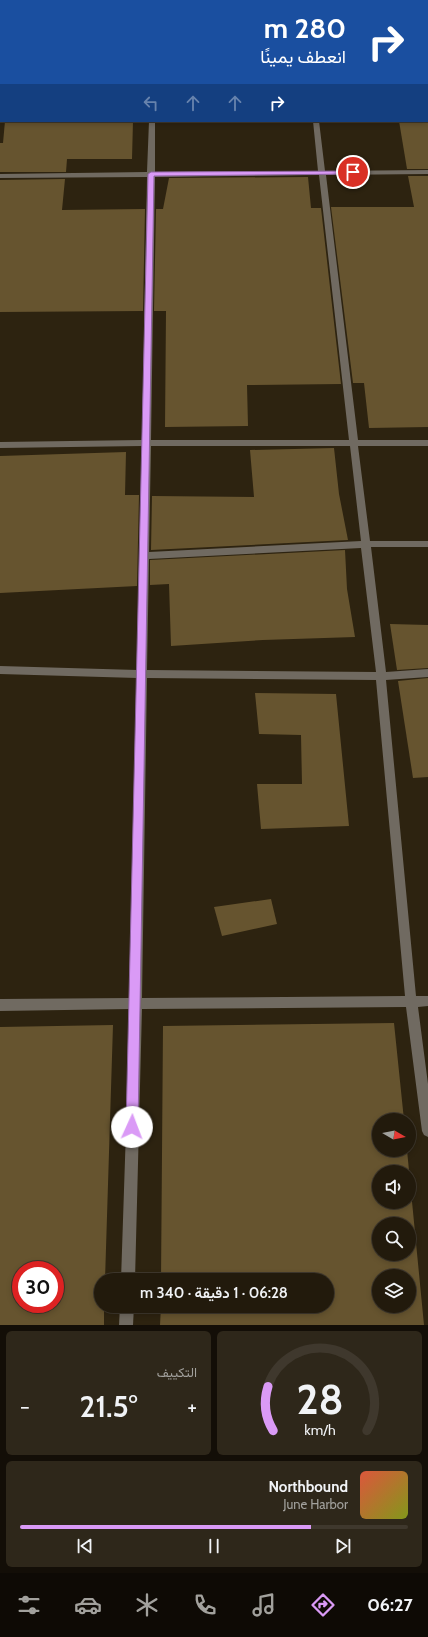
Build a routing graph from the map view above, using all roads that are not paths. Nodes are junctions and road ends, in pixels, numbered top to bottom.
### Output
1 (152, 122) edge
2 (316, 122) edge
3 (428, 172) edge
4 (322, 173) junction
5 (151, 174) junction
6 (0, 176) edge
7 (146, 443) junction
8 (354, 443) junction
9 (428, 443) edge
10 (0, 445) edge
11 (366, 544) junction
12 (428, 544) edge
13 (144, 556) junction
14 (0, 670) edge
15 (428, 673) edge
16 (141, 674) junction
17 (381, 676) junction
18 (411, 1001) junction
19 (428, 1001) edge
20 (136, 1004) junction
21 (0, 1005) edge
22 (428, 1131) edge
23 (128, 1273) edge
24 (127, 1313) edge
25 (126, 1325) edge

1 - 5 street
2 - 4 street
3 - 4 street
4 - 5 street
4 - 8 street
5 - 6 street
5 - 7 street
7 - 8 street
7 - 10 street
7 - 13 street
8 - 9 street
8 - 11 street
11 - 12 street
11 - 13 street
11 - 17 street
13 - 16 street
14 - 16 street
15 - 17 street
16 - 17 street
16 - 20 street
17 - 18 street
18 - 19 street
18 - 20 street
18 - 22 street
20 - 21 street
20 - 23 street
24 - 25 street

